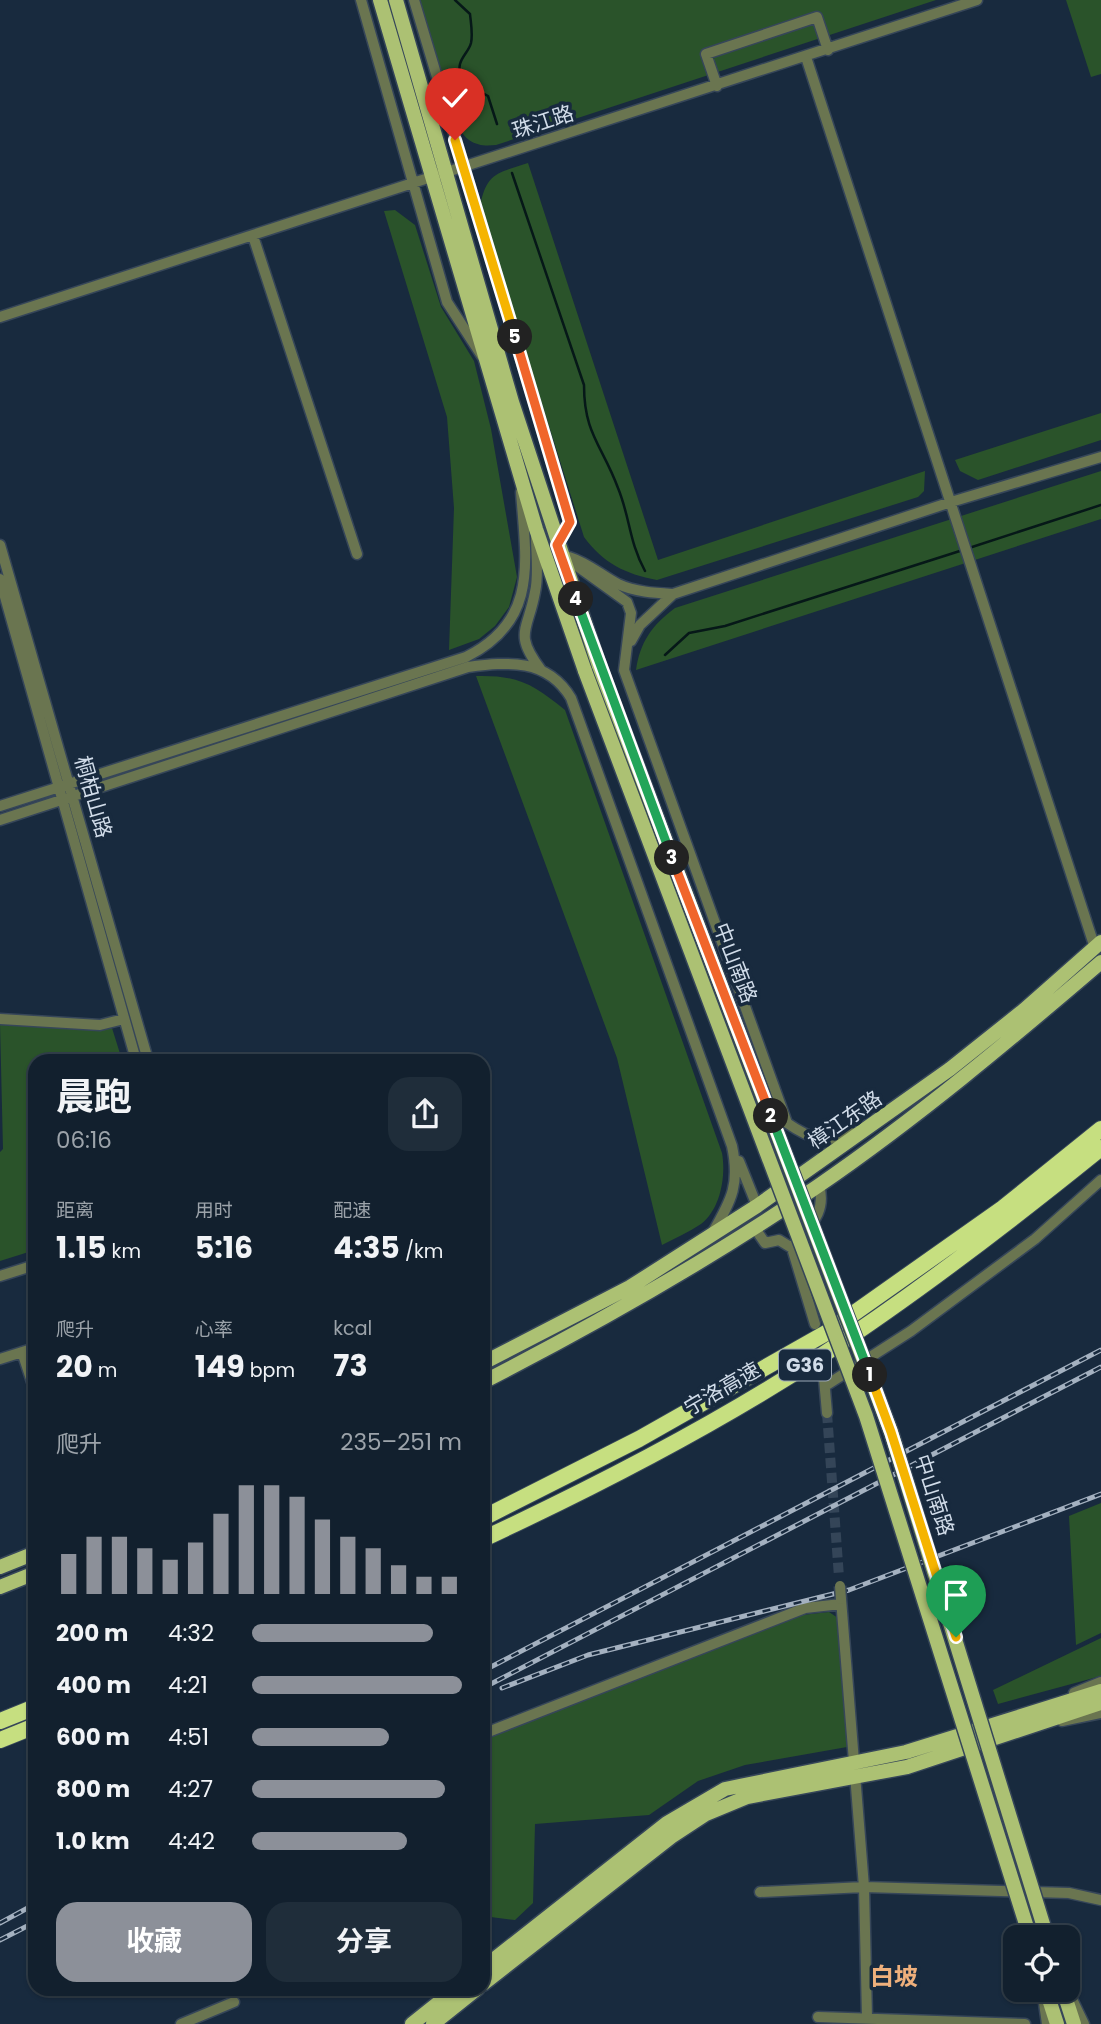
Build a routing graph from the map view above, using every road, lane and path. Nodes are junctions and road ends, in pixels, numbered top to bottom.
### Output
1 (361, 0) edge
2 (380, 0) edge
3 (396, 0) edge
4 (414, 0) edge
5 (977, 0) edge
6 (828, 50) junction
7 (806, 57) junction
8 (716, 86) junction
9 (464, 168) junction
10 (449, 173) junction
11 (432, 179) junction
12 (414, 184) junction
13 (253, 236) junction
14 (0, 317) edge
15 (486, 362) junction
16 (505, 403) junction
17 (1101, 457) edge
18 (519, 476) junction
19 (951, 502) junction
20 (536, 529) junction
21 (0, 545) edge
22 (559, 550) junction
23 (357, 554) dead end
24 (0, 579) edge
25 (673, 594) junction
26 (625, 650) junction
27 (592, 669) junction
28 (541, 670) junction
29 (64, 785) junction
30 (67, 797) junction
31 (0, 806) edge
32 (0, 820) edge
33 (1098, 945) edge
34 (1101, 962) edge
35 (0, 1019) edge
36 (124, 1019) junction
37 (134, 1054) edge
38 (146, 1054) edge
39 (878, 1123) junction
40 (1101, 1129) edge
41 (732, 1146) junction
42 (1101, 1148) edge
43 (1101, 1180) edge
44 (819, 1185) junction
45 (757, 1206) junction
46 (754, 1227) junction
47 (712, 1234) junction
48 (792, 1248) junction
49 (28, 1267) edge
50 (0, 1276) edge
51 (815, 1324) dead end
52 (28, 1350) edge
53 (22, 1352) junction
54 (0, 1359) edge
55 (490, 1359) edge
56 (823, 1367) dead end
57 (28, 1370) edge
58 (490, 1378) edge
59 (825, 1386) junction
60 (827, 1413) tunnel mouth
61 (490, 1514) edge
62 (490, 1536) edge
63 (28, 1556) edge
64 (0, 1567) edge
65 (28, 1576) edge
66 (840, 1581) tunnel mouth
67 (0, 1587) edge
68 (841, 1601) junction
69 (1101, 1682) edge
70 (1101, 1692) edge
71 (1101, 1703) edge
72 (28, 1710) edge
73 (1101, 1713) edge
74 (1024, 1720) junction
75 (0, 1721) edge
76 (28, 1729) edge
77 (490, 1731) edge
78 (0, 1740) edge
79 (852, 1770) junction
80 (864, 1887) junction
81 (760, 1892) dead end
82 (1101, 1900) edge
83 (1026, 1925) edge
84 (1043, 1925) edge
85 (490, 1962) edge
86 (490, 1979) edge
87 (447, 1996) edge
88 (468, 1996) edge
89 (234, 2002) dead end
90 (1045, 2002) edge
91 (1049, 2002) edge
92 (1068, 2002) edge
93 (1072, 2002) edge
94 (818, 2017) dead end
95 (867, 2017) junction
96 (181, 2024) edge
97 (412, 2024) edge
98 (433, 2024) edge
99 (1025, 2024) edge
100 (1047, 2024) edge
101 (1057, 2024) edge
102 (1074, 2024) edge
103 (1084, 2024) edge

1 - 12 street
2 - 11 main road, 中山南路
3 - 10 main road, 中山南路
4 - 9 street
5 - 6 street, 珠江路
6 - 7 street, 珠江路
6 - 8 street
7 - 8 street, 珠江路
7 - 19 street
8 - 9 street, 珠江路
9 - 10 street, 珠江路
9 - 22 street
10 - 11 street, 珠江路
10 - 16 main road, 中山南路
11 - 12 street, 珠江路
11 - 15 main road, 中山南路
12 - 13 street, 珠江路
12 - 15 street
13 - 14 street, 珠江路
13 - 23 street
15 - 16 main road, 中山南路
16 - 18 main road, 中山南路
16 - 22 main road, 中山南路
17 - 19 street
18 - 20 main road, 中山南路
18 - 29 street
19 - 25 street
19 - 33 street
20 - 27 main road, 中山南路
20 - 28 street
21 - 29 street, 桐柏山路
22 - 25 street
22 - 26 street
22 - 27 main road, 中山南路
24 - 29 street, 桐柏山路
25 - 26 street
26 - 39 street
27 - 83 main road, 中山南路, bridge
27 - 84 main road, 中山南路, bridge
28 - 30 street
28 - 41 street
29 - 30 street, 桐柏山路
29 - 31 street
30 - 32 street
30 - 36 street, 桐柏山路
30 - 38 street, 桐柏山路
33 - 39 main road, 樟江东路
34 - 44 main road, 樟江东路
35 - 36 street
36 - 37 street, 桐柏山路
39 - 45 main road, 樟江东路
40 - 61 highway, 宁洛高速 / G36
41 - 45 street
41 - 47 street
42 - 62 highway, 宁洛高速 / G36
43 - 59 street
44 - 46 main road, 樟江东路
44 - 48 street
45 - 47 main road, 樟江东路
46 - 48 street
46 - 58 main road, 樟江东路
47 - 55 main road, 樟江东路
48 - 51 street
49 - 50 street
52 - 53 street
53 - 54 street
53 - 57 street
56 - 59 street
59 - 60 street
63 - 64 main road
65 - 67 main road
66 - 68 street, bridge
68 - 77 street
68 - 79 street
69 - 74 street
70 - 74 main road
71 - 74 main road
72 - 75 highway
73 - 74 street
74 - 79 main road
76 - 78 highway
79 - 80 street
79 - 85 main road
79 - 86 main road
80 - 81 street
80 - 82 street
80 - 95 street
87 - 97 main road
88 - 98 main road
89 - 96 street
90 - 100 street
91 - 101 main road
92 - 102 main road
93 - 103 street
94 - 95 street
95 - 99 street

